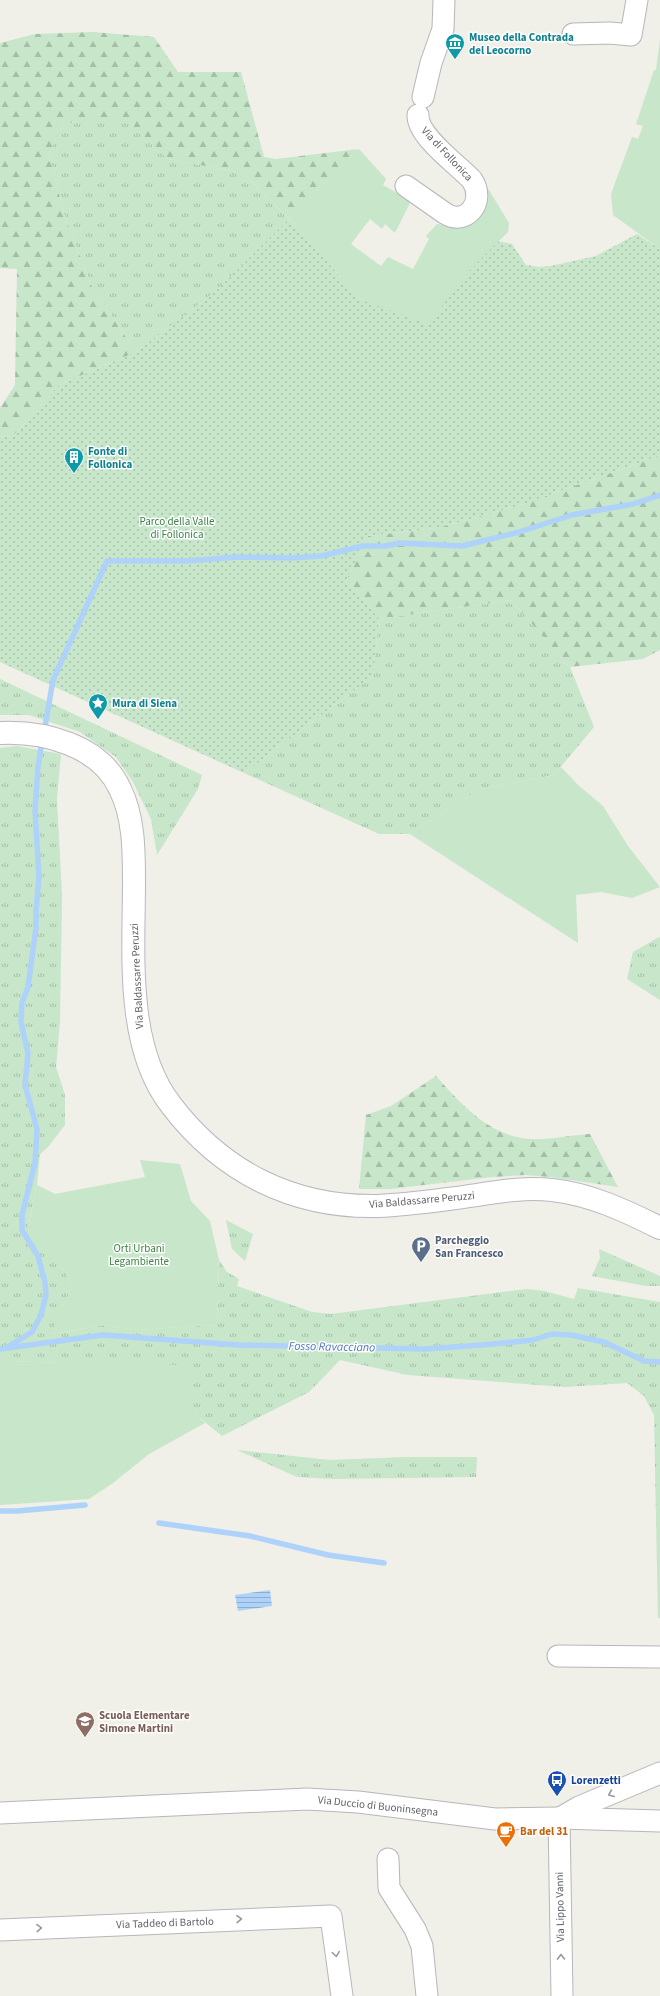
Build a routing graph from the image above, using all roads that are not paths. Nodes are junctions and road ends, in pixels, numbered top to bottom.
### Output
1 (444, 0) edge
2 (637, 0) edge
3 (573, 34) dead end
4 (406, 186) dead end
5 (0, 733) edge
6 (660, 1228) edge
7 (558, 1656) dead end
8 (660, 1657) edge
9 (660, 1773) edge
10 (0, 1812) edge
11 (560, 1818) junction
12 (660, 1821) edge
13 (388, 1859) dead end
14 (0, 1930) edge
15 (342, 1996) edge
16 (427, 1996) edge
17 (562, 1996) edge

1 - 4 street, Via di Follonica
2 - 3 street
5 - 6 street, Via Baldassarre Peruzzi
7 - 8 street
9 -> 11 street
10 - 11 street, Via Duccio di Buoninsegna
11 - 12 street, Via Duccio di Buoninsegna
17 -> 11 street, Via Lippo Vanni
13 - 16 street
14 -> 15 street, Via Taddeo di Bartolo

